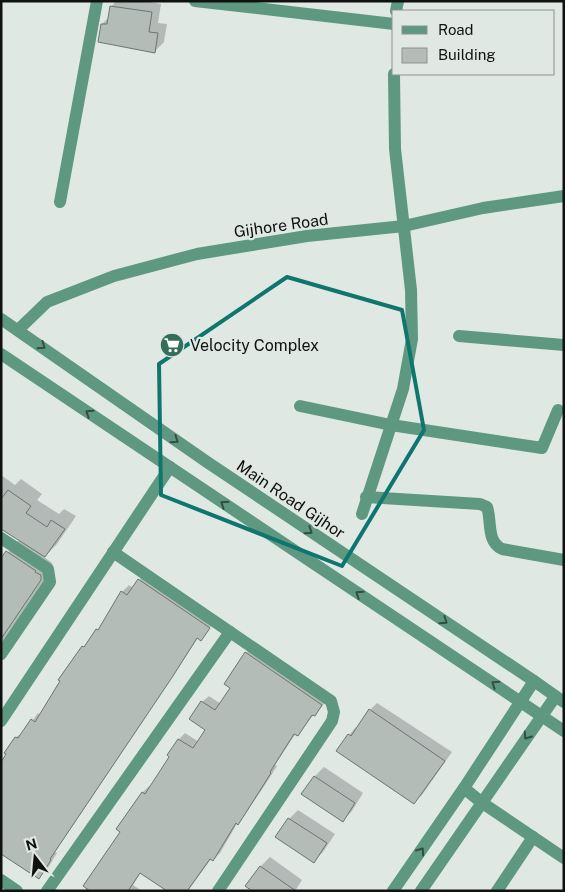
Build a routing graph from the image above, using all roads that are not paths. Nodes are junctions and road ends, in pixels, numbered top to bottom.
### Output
1 (97, 1) edge
2 (194, 1) edge
3 (392, 24) edge
4 (394, 75) edge
5 (564, 196) edge
6 (60, 202) dead end
7 (404, 226) junction
8 (1, 319) edge
9 (18, 330) junction
10 (459, 336) dead end
11 (564, 345) edge
12 (1, 354) edge
13 (300, 406) dead end
14 (558, 410) dead end
15 (391, 425) junction
16 (170, 467) junction
17 (366, 497) junction
18 (362, 514) dead end
19 (1, 538) edge
20 (114, 552) junction
21 (564, 560) edge
22 (230, 632) junction
23 (1, 654) edge
24 (534, 681) junction
25 (560, 700) edge
26 (521, 701) junction
27 (541, 716) junction
28 (1, 721) edge
29 (564, 731) edge
30 (464, 788) junction
31 (481, 802) junction
32 (533, 837) junction
33 (564, 858) edge
34 (1, 880) edge
35 (17, 891) edge
36 (47, 891) edge
37 (218, 891) edge
38 (393, 891) edge
39 (421, 891) edge
40 (496, 891) edge

1 - 6 street
2 - 3 street
4 - 7 street
5 - 7 street, Gijhore Road
7 - 9 street, Gijhore Road
7 - 15 street
8 - 9 street, Main Road Gijhor
9 -> 24 street, Main Road Gijhor
10 - 11 street
16 -> 12 street
13 - 15 street
14 - 15 street
15 - 17 street
16 - 20 street
26 -> 16 street
17 - 18 street
17 - 21 street
19 - 23 street
20 - 22 street
20 - 28 street
22 - 36 street
22 - 37 street
24 - 25 street, Main Road Gijhor
24 - 26 street
25 - 27 street
26 - 27 street
26 - 30 street
27 - 29 street
27 -> 31 street
30 - 31 street
38 -> 30 street
31 - 32 street
31 - 39 street
32 - 33 street
32 - 40 street
34 - 35 street

